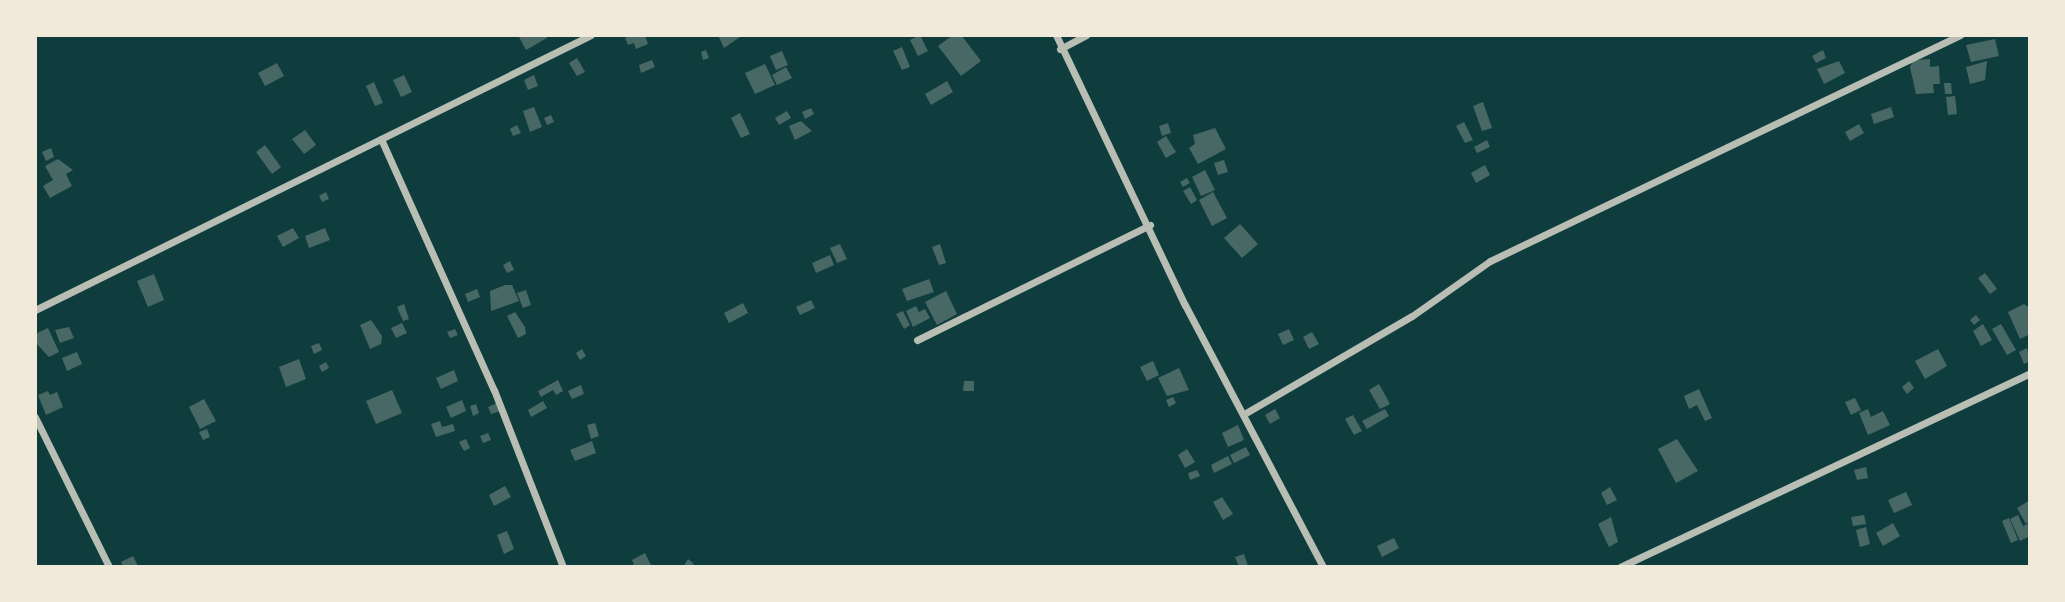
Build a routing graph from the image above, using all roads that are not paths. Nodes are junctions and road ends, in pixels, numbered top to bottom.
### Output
1 (591, 35) edge
2 (1056, 35) edge
3 (1086, 35) edge
4 (1960, 35) edge
5 (1060, 49) junction
6 (381, 139) junction
7 (1150, 225) junction
8 (35, 310) edge
9 (917, 340) dead end
10 (2030, 373) edge
11 (1244, 414) junction
12 (35, 417) edge
13 (109, 567) edge
14 (563, 567) edge
15 (1323, 567) edge
16 (1620, 567) edge

1 - 6 street
2 - 5 street
3 - 5 street
4 - 11 street
5 - 7 street
6 - 8 street
6 - 14 street
7 - 9 street
7 - 11 street
10 - 16 street
11 - 15 street
12 - 13 street

